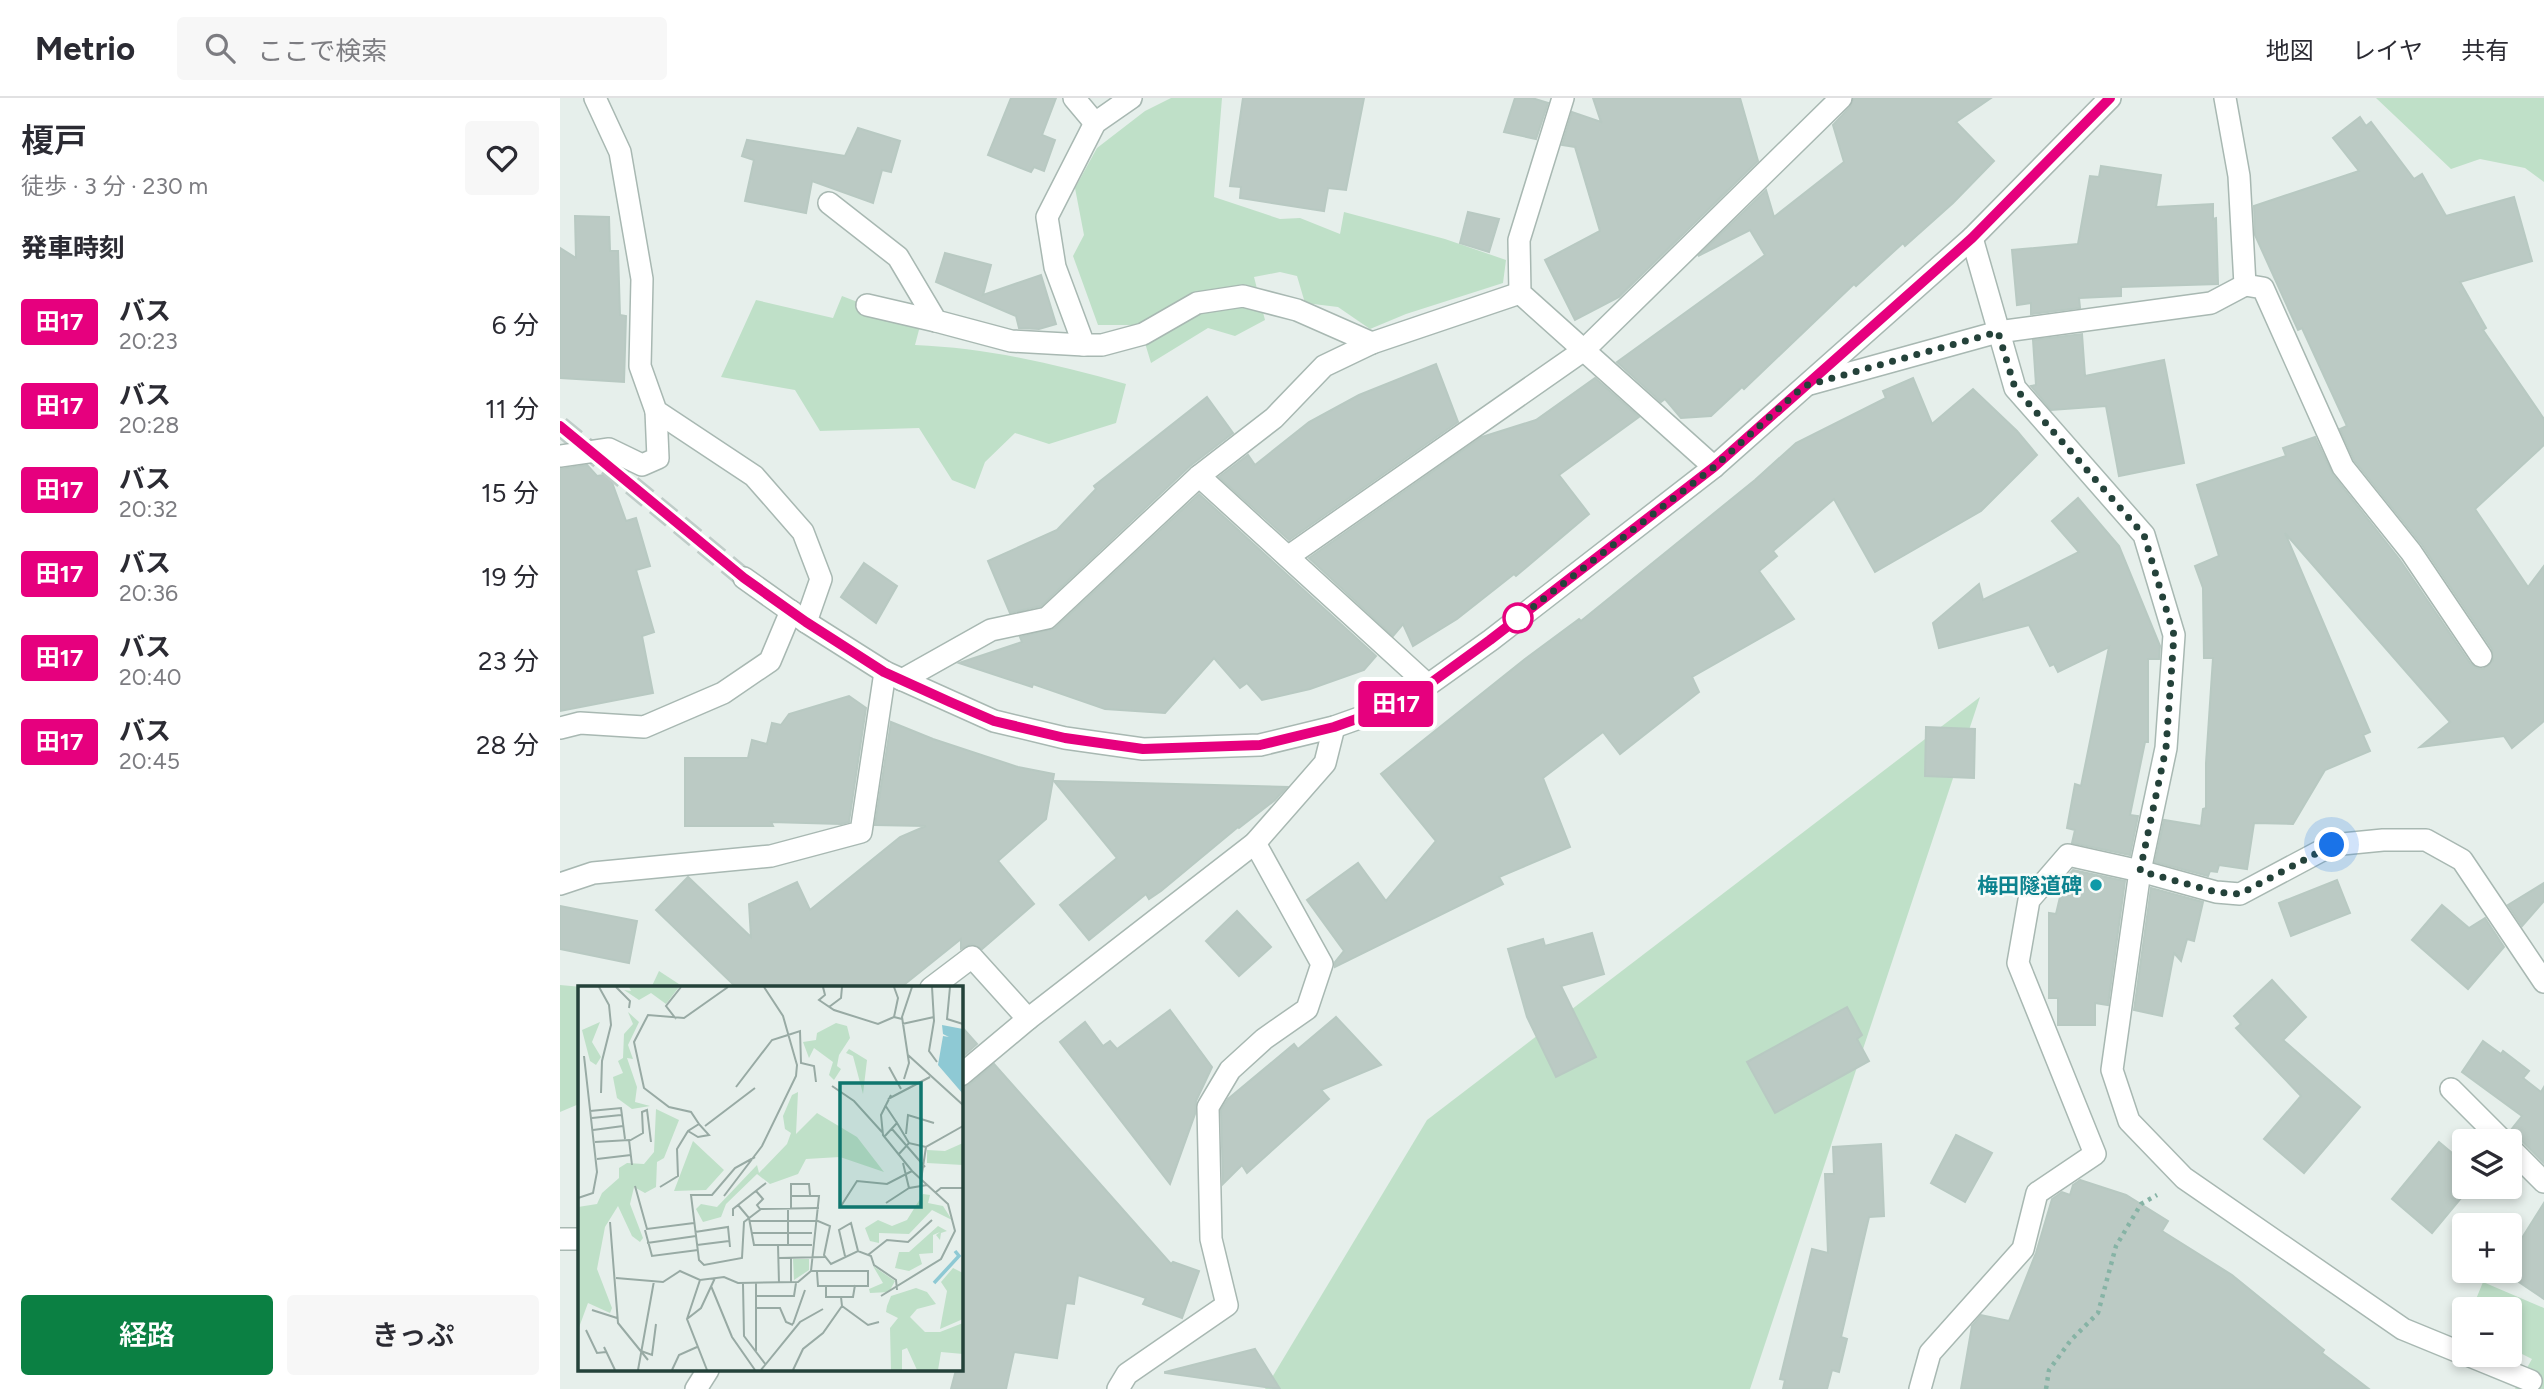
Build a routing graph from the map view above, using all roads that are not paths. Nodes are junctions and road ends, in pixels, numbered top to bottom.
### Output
1 (595, 98) edge
2 (1074, 98) edge
3 (1131, 98) edge
4 (1563, 98) edge
5 (1841, 98) edge
6 (2110, 98) edge
7 (2225, 98) edge
8 (1095, 123) junction
9 (829, 203) dead end
10 (1972, 238) junction
11 (2245, 285) junction
12 (1520, 293) junction
13 (867, 305) dead end
14 (936, 321) junction
15 (1998, 332) junction
16 (1373, 343) junction
17 (1084, 345) junction
18 (1584, 350) junction
19 (1804, 386) junction
20 (656, 411) junction
21 (560, 456) edge
22 (1714, 467) junction
23 (1199, 476) junction
24 (1289, 556) junction
25 (744, 578) tunnel mouth
26 (799, 617) junction
27 (2482, 656) dead end
28 (893, 676) junction
29 (1428, 685) junction
30 (1334, 727) junction
31 (560, 728) edge
32 (1255, 843) junction
33 (2140, 871) junction
34 (560, 884) edge
35 (2544, 982) edge
36 (934, 986) edge
37 (1028, 1019) junction
38 (962, 1074) edge
39 (2451, 1089) dead end
40 (2491, 1129) edge
41 (2522, 1160) edge
42 (2544, 1182) edge
43 (560, 1239) edge
44 (578, 1239) edge
45 (2452, 1349) edge
46 (2497, 1367) edge
47 (707, 1372) edge
48 (2531, 1381) dead end
49 (696, 1389) edge
50 (1118, 1389) edge
51 (1920, 1389) edge

1 - 20 street
2 - 8 street
3 - 8 street
4 - 12 street
5 - 18 street
6 - 10 street
7 - 11 street
8 - 17 street
9 - 14 street
10 - 15 street
10 - 19 street
11 - 15 street
11 - 27 street
12 - 16 street
12 - 18 street
13 - 14 street
14 - 17 street
15 - 19 street
15 - 33 street
16 - 17 street
16 - 23 street
18 - 22 street
18 - 24 street
19 - 22 street
20 - 21 street
20 - 26 street
22 - 29 street
23 - 24 street
23 - 28 street
24 - 29 street
25 - 26 street
26 - 28 street
26 - 31 street
28 - 30 street
28 - 34 street
29 - 30 street
30 - 32 street
32 - 37 street
32 - 50 street
33 - 35 street
33 - 45 street
33 - 51 street
36 - 37 street
37 - 38 street
39 - 40 street
41 - 42 street
43 - 44 street
46 - 48 street
47 - 49 street

